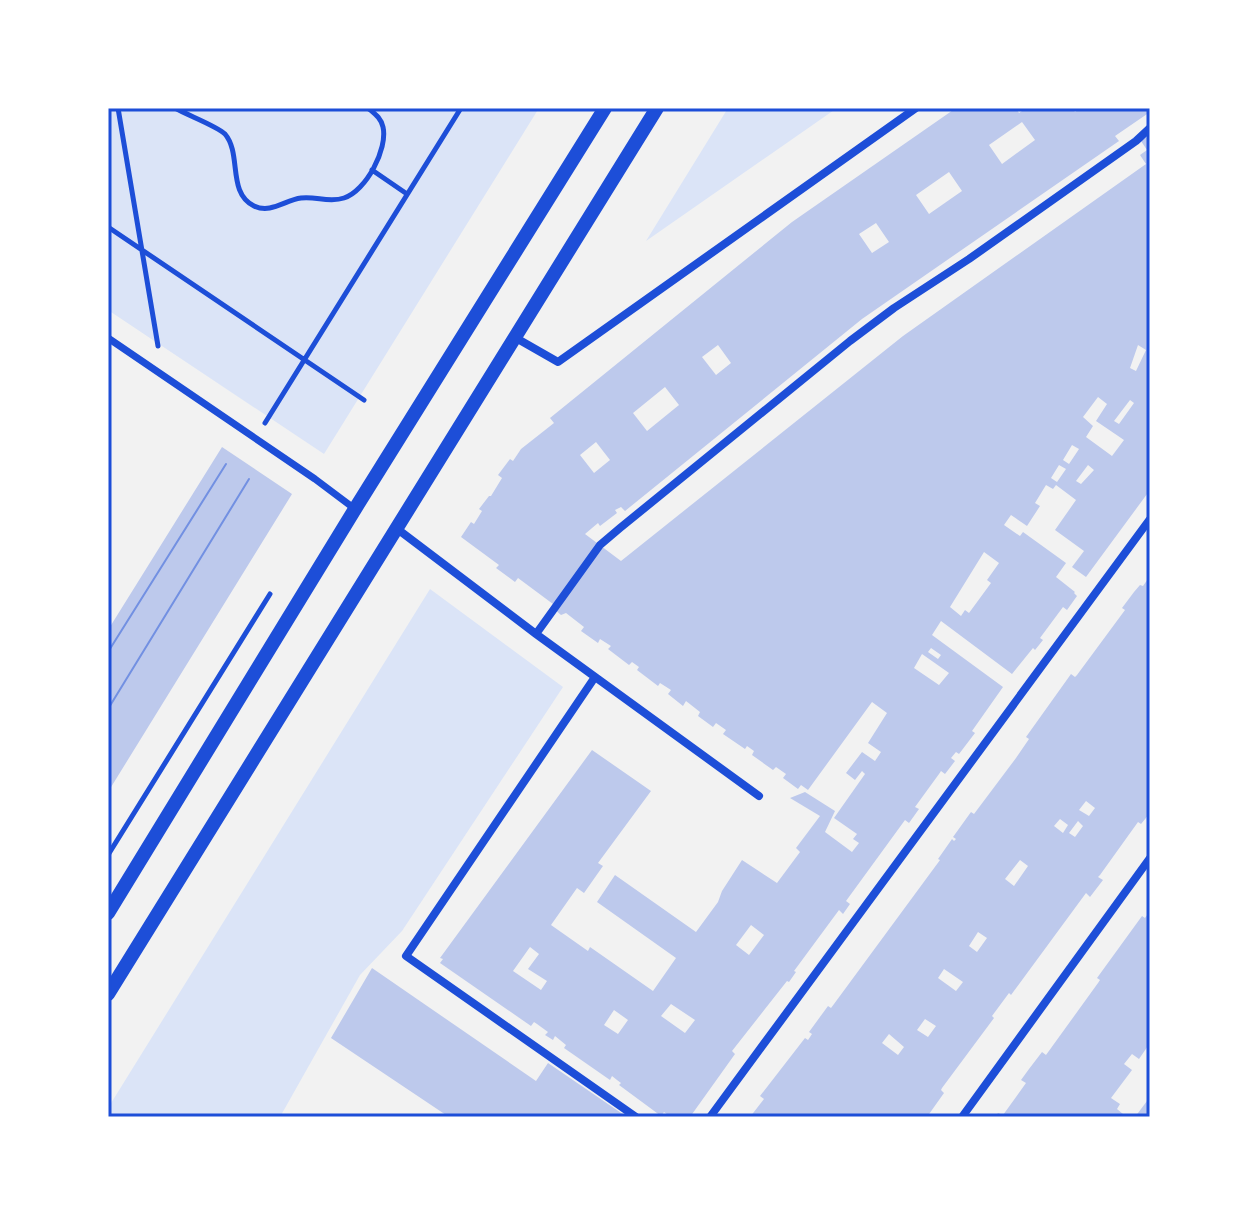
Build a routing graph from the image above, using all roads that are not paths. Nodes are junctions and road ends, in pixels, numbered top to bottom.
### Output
1 (605, 108) edge
2 (657, 108) edge
3 (916, 108) edge
4 (1150, 128) edge
5 (108, 338) edge
6 (516, 338) junction
7 (355, 509) junction
8 (1150, 519) edge
9 (396, 528) junction
10 (536, 634) junction
11 (595, 677) junction
12 (759, 796) dead end
13 (1150, 858) edge
14 (108, 913) edge
15 (108, 994) edge
16 (636, 1117) edge
17 (710, 1117) edge
18 (962, 1117) edge

1 - 7 street
2 - 6 street
3 - 6 street
4 - 10 street
5 - 7 street
6 - 9 street
7 - 14 street
8 - 17 street
9 - 10 street
9 - 15 street
10 - 11 street
11 - 12 street
11 - 16 street
13 - 18 street

